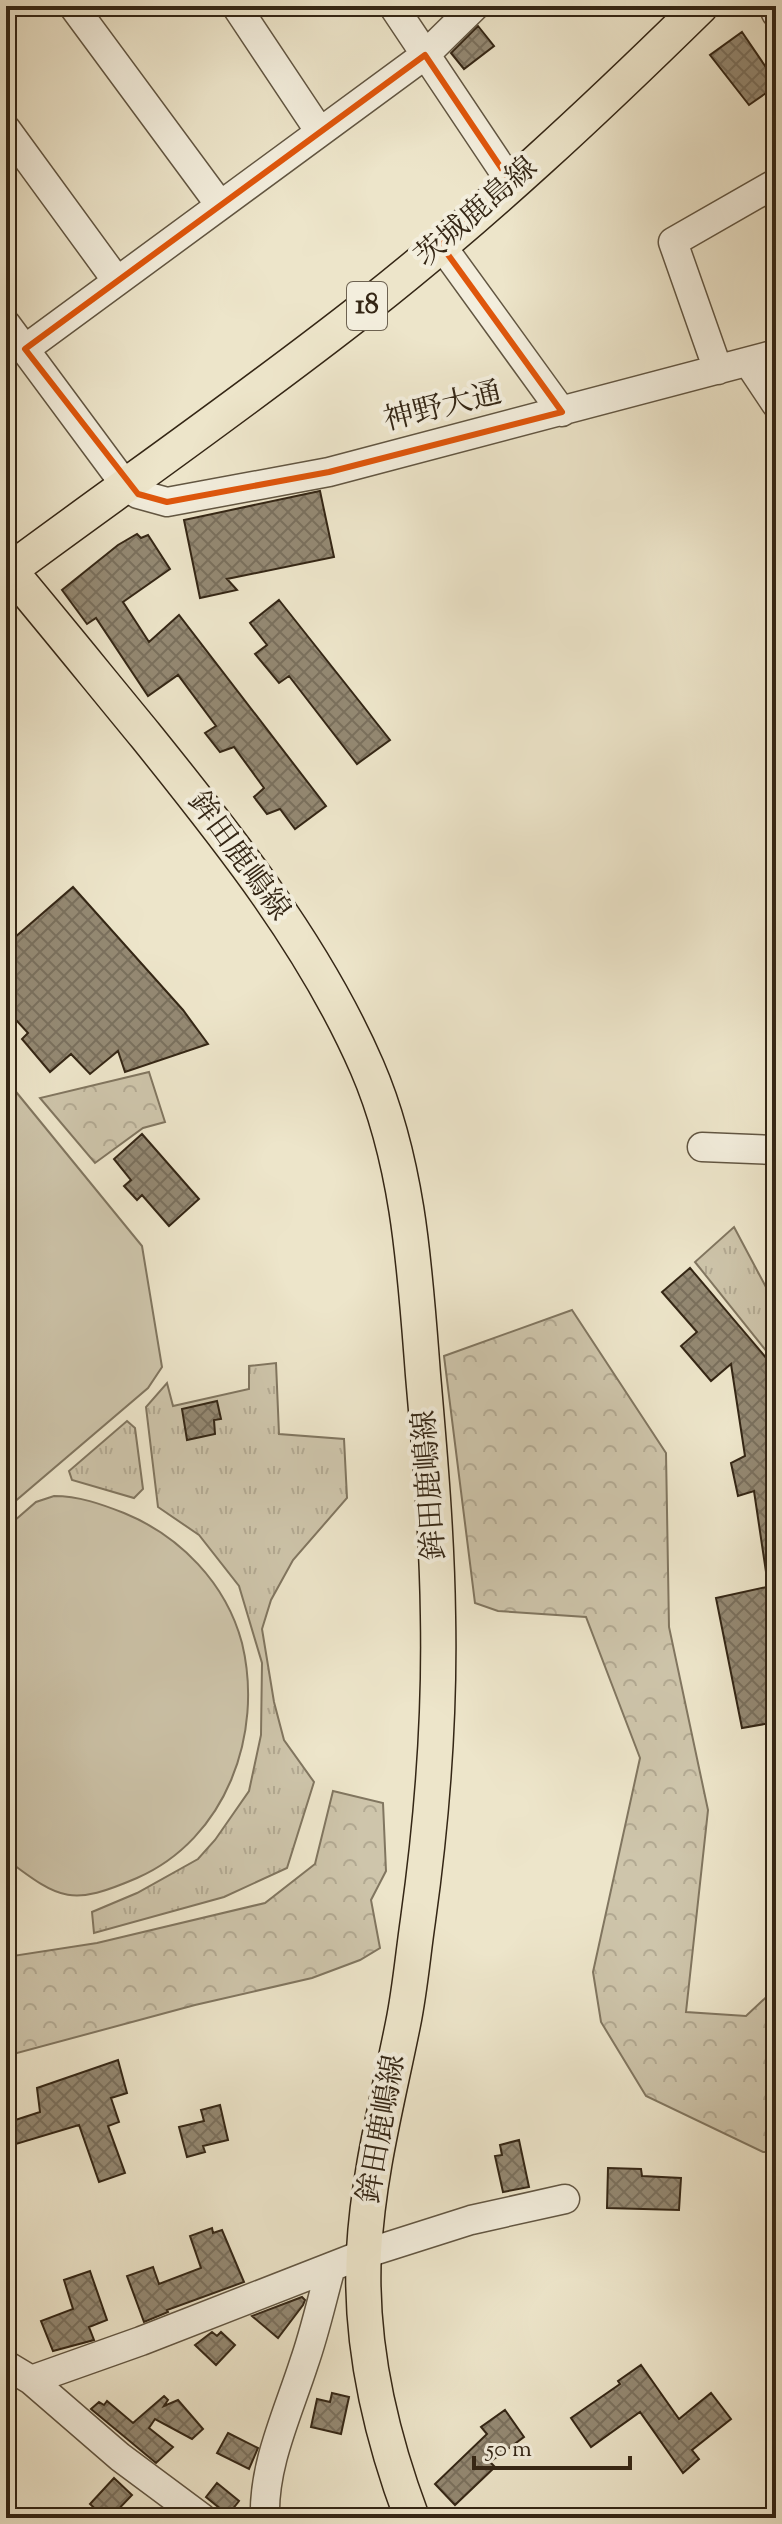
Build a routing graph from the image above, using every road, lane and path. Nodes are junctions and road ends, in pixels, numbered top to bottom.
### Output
1 (73, 6) edge
2 (236, 6) edge
3 (393, 6) edge
4 (475, 6) edge
5 (701, 6) edge
6 (425, 55) junction
7 (6, 129) edge
8 (320, 132) junction
9 (776, 183) edge
10 (512, 184) junction
11 (220, 205) junction
12 (441, 245) junction
13 (117, 281) junction
14 (6, 324) edge
15 (25, 349) junction
16 (776, 354) edge
17 (748, 362) junction
18 (718, 370) junction
19 (776, 404) edge
20 (562, 412) junction
21 (126, 486) junction
22 (7, 570) edge
23 (702, 1147) dead end
24 (776, 1150) edge
25 (565, 2199) dead end
26 (364, 2254) junction
27 (331, 2267) junction
28 (6, 2365) edge
29 (31, 2380) junction
30 (202, 2518) edge
31 (265, 2518) edge
32 (412, 2518) edge

1 - 11 street
2 - 8 street
3 - 6 street
4 - 6 street
5 - 10 main road, 茨城鹿島線 / 18
6 - 8 street
6 - 10 street
7 - 13 street
8 - 11 street
9 - 18 street
10 - 12 main road, 茨城鹿島線 / 18
11 - 13 street
12 - 20 street
12 - 21 main road, 茨城鹿島線 / 18
13 - 15 street
14 - 15 street
15 - 21 street
16 - 17 street, 神野大通
17 - 18 street, 神野大通
17 - 19 street
18 - 20 street, 神野大通
20 - 21 street, 神野大通
21 - 22 main road, 茨城鹿島線 / 18
22 - 26 main road, 鉾田鹿嶋線
23 - 24 street
25 - 26 street
26 - 27 street
26 - 32 main road, 鉾田鹿嶋線
27 - 29 street
27 - 31 street
28 - 29 street
29 - 30 street

